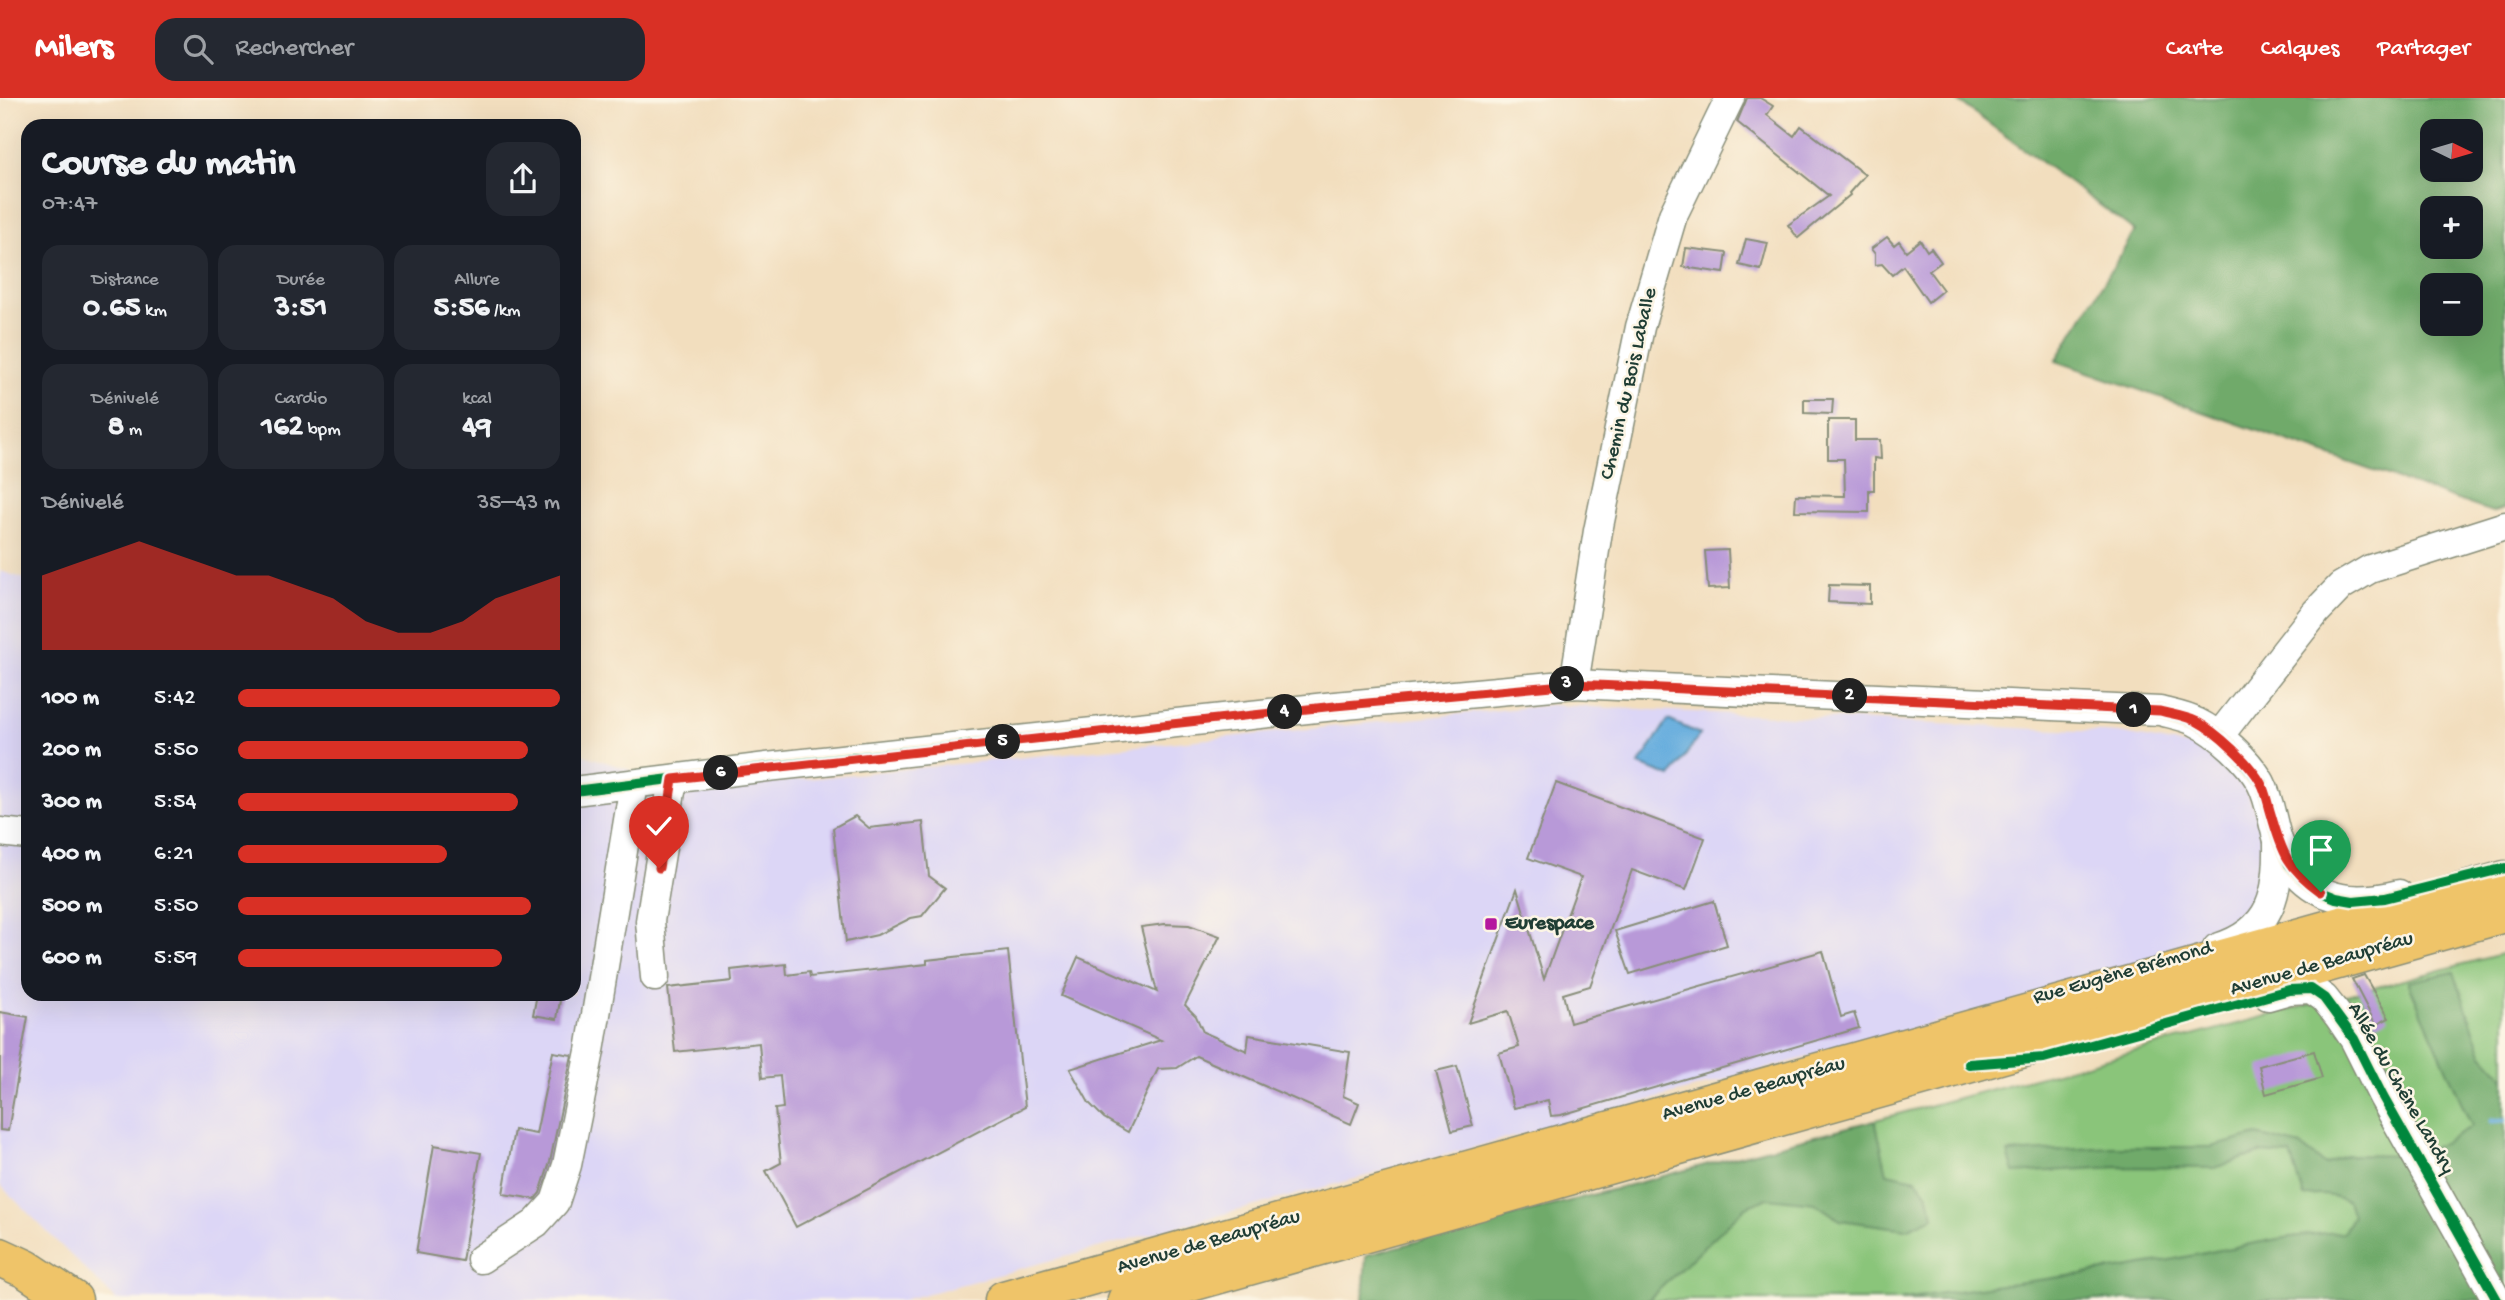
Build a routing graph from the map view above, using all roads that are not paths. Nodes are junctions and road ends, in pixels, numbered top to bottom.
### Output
1 (1730, 98) edge
2 (2505, 526) edge
3 (1574, 684) junction
4 (2219, 736) junction
5 (673, 779) junction
6 (634, 784) junction
7 (581, 790) edge
8 (0, 832) edge
9 (21, 834) edge
10 (2278, 839) junction
11 (2505, 868) edge
12 (2505, 880) edge
13 (2505, 913) edge
14 (655, 977) dead end
15 (1900, 1048) junction
16 (1969, 1063) junction
17 (0, 1257) edge
18 (481, 1259) dead end
19 (73, 1300) edge
20 (1004, 1300) edge
21 (1127, 1300) edge
22 (2497, 1300) edge

1 - 3 street, Chemin du Bois Laballe
2 - 4 street
3 - 4 street, Rue Eugène Brémond
3 - 5 street, Rue Eugène Brémond
4 - 10 street, Rue Eugène Brémond
5 - 6 street, Rue Eugène Brémond
5 - 14 street
6 - 7 street, Rue Eugène Brémond
6 - 18 street
8 - 9 street
10 - 11 street, Rue Eugène Brémond
10 - 15 street, Rue Eugène Brémond
12 - 15 highway, Avenue de Beaupréau
13 - 16 highway, Avenue de Beaupréau
15 - 20 highway, Avenue de Beaupréau
16 - 21 highway, Avenue de Beaupréau
16 - 22 street, Allée du Chêne Landry
17 - 19 highway

